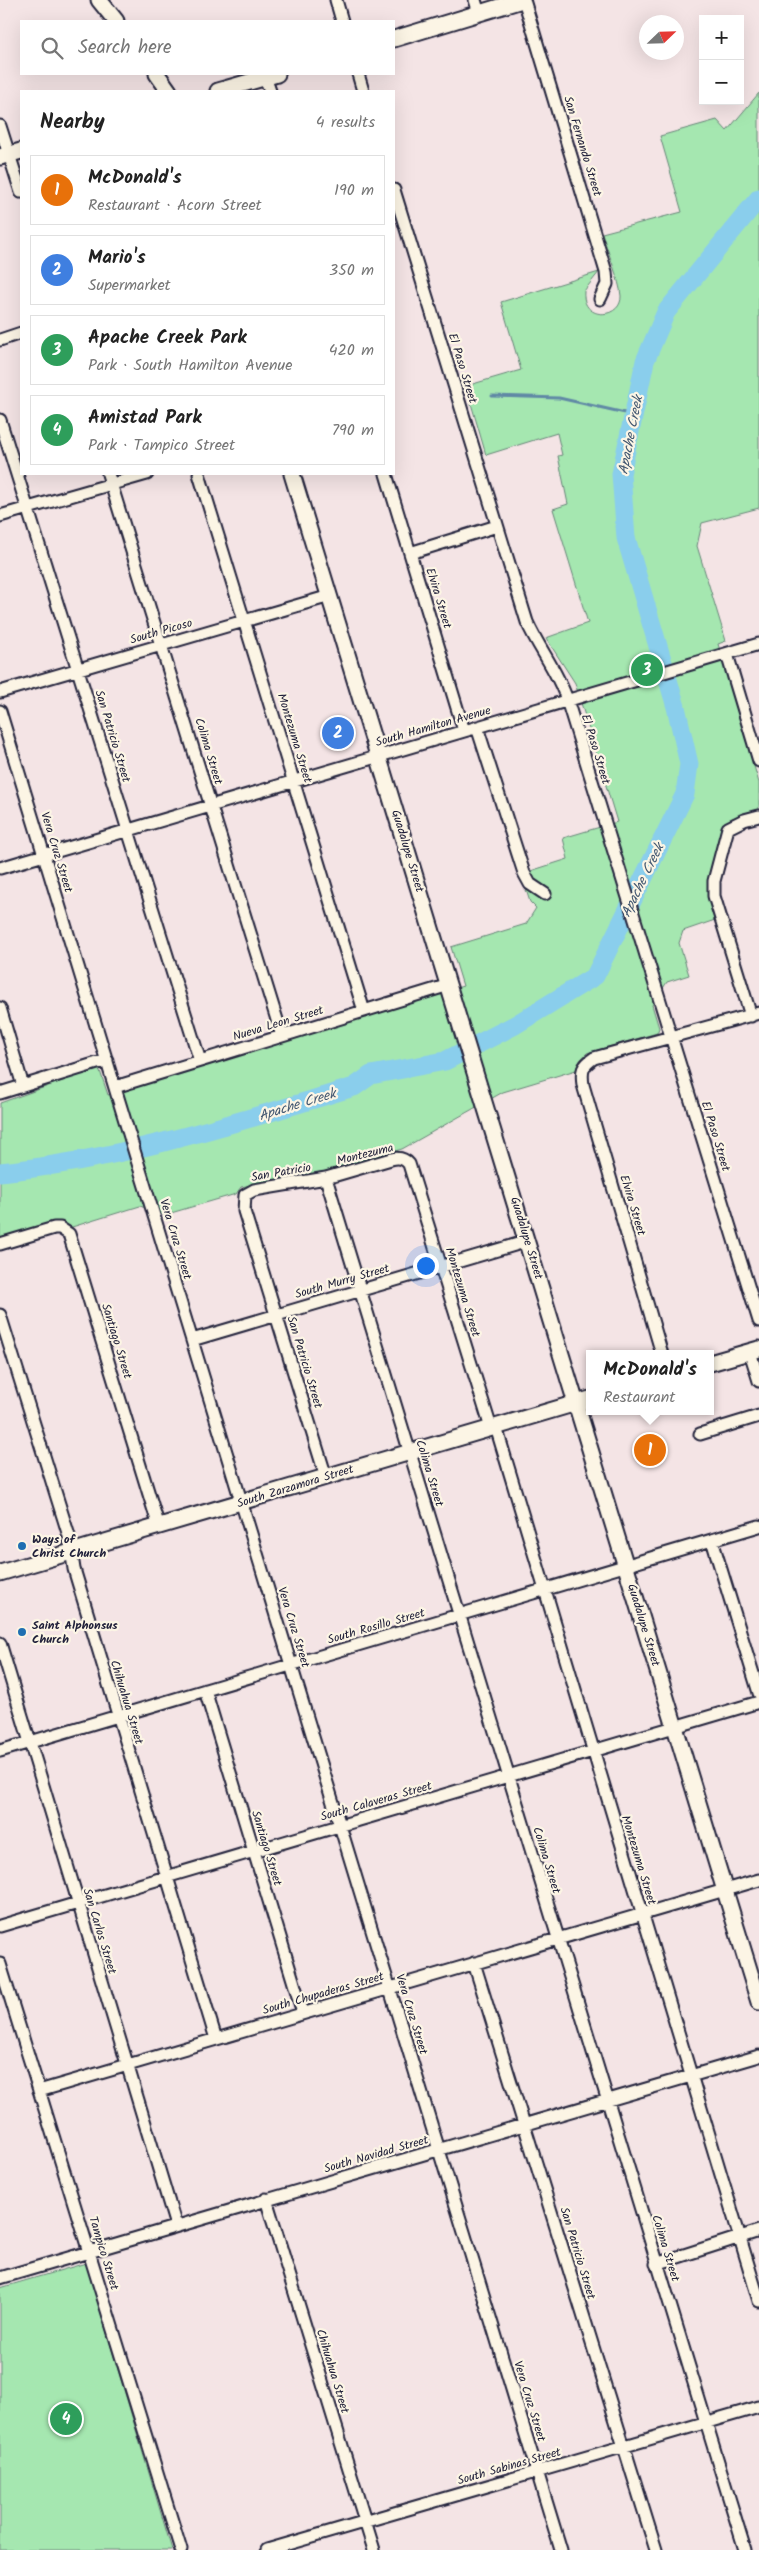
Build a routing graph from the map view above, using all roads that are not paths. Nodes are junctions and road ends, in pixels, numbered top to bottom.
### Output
1 (99, 0) edge
2 (336, 0) edge
3 (523, 0) edge
4 (477, 6) edge
5 (115, 20) edge
6 (342, 20) edge
7 (395, 38) edge
8 (158, 75) edge
9 (358, 75) edge
10 (271, 81) edge
11 (168, 90) edge
12 (223, 90) edge
13 (363, 90) edge
14 (0, 126) edge
15 (10, 154) edge
16 (20, 189) edge
17 (395, 198) edge
18 (397, 213) edge
19 (600, 299) dead end
20 (20, 333) edge
21 (0, 340) edge
22 (0, 420) edge
23 (140, 475) edge
24 (200, 475) edge
25 (292, 475) edge
26 (386, 475) edge
27 (110, 479) edge
28 (27, 508) junction
29 (0, 516) edge
30 (497, 526) junction
31 (410, 553) junction
32 (330, 596) junction
33 (245, 620) junction
34 (759, 644) edge
35 (162, 645) junction
36 (727, 654) junction
37 (78, 670) junction
38 (0, 692) edge
39 (567, 700) junction
40 (0, 711) edge
41 (477, 727) junction
42 (464, 731) junction
43 (758, 755) edge
44 (379, 756) junction
45 (294, 781) junction
46 (211, 804) junction
47 (759, 816) edge
48 (129, 830) junction
49 (44, 855) junction
50 (0, 868) edge
51 (545, 894) dead end
52 (448, 985) junction
53 (0, 1008) edge
54 (364, 1011) junction
55 (755, 1014) edge
56 (282, 1036) junction
57 (670, 1037) junction
58 (107, 1060) junction
59 (200, 1061) junction
60 (23, 1086) junction
61 (115, 1087) junction
62 (0, 1093) edge
63 (409, 1164) joint
64 (326, 1178) junction
65 (244, 1197) joint
66 (528, 1241) junction
67 (0, 1244) edge
68 (441, 1266) junction
69 (360, 1290) junction
70 (0, 1315) edge
71 (276, 1315) junction
72 (759, 1321) edge
73 (192, 1340) junction
74 (661, 1350) edge
75 (755, 1350) edge
76 (714, 1362) edge
77 (759, 1381) edge
78 (584, 1400) edge
79 (588, 1415) edge
80 (759, 1416) edge
81 (493, 1427) junction
82 (700, 1434) dead end
83 (409, 1452) junction
84 (326, 1477) junction
85 (242, 1502) junction
86 (759, 1526) edge
87 (159, 1527) junction
88 (712, 1540) junction
89 (71, 1553) junction
90 (626, 1566) junction
91 (0, 1573) edge
92 (544, 1591) junction
93 (460, 1616) junction
94 (0, 1643) edge
95 (291, 1665) junction
96 (205, 1690) junction
97 (759, 1693) edge
98 (759, 1702) edge
99 (117, 1716) junction
100 (676, 1727) junction
101 (29, 1742) junction
102 (0, 1751) edge
103 (592, 1752) junction
104 (508, 1777) junction
105 (340, 1826) junction
106 (254, 1852) junction
107 (166, 1878) junction
108 (759, 1880) edge
109 (724, 1890) junction
110 (77, 1904) junction
111 (641, 1914) junction
112 (0, 1926) edge
113 (556, 1939) junction
114 (0, 1964) edge
115 (474, 1964) junction
116 (390, 1987) junction
117 (759, 2002) edge
118 (304, 2013) junction
119 (216, 2039) junction
120 (759, 2056) edge
121 (127, 2065) junction
122 (691, 2075) junction
123 (39, 2091) junction
124 (607, 2100) junction
125 (524, 2125) junction
126 (439, 2150) junction
127 (266, 2199) junction
128 (176, 2226) junction
129 (759, 2231) edge
130 (740, 2236) junction
131 (89, 2253) junction
132 (656, 2264) junction
133 (0, 2278) edge
134 (759, 2302) edge
135 (759, 2406) edge
136 (705, 2423) junction
137 (625, 2447) junction
138 (537, 2472) junction
139 (365, 2520) junction
140 (181, 2550) edge
141 (267, 2550) edge
142 (374, 2550) edge
143 (561, 2550) edge
144 (656, 2550) edge
145 (745, 2550) edge

1 - 5 main road
2 - 6 street
3 - 4 main road
3 - 19 street, San Fernando Street
4 - 7 main road
8 - 11 main road
9 - 13 street
10 - 12 main road
14 - 15 street
15 - 16 street
17 - 18 street, El Paso Street
18 - 30 street, El Paso Street
20 - 21 street
22 - 28 street, San Patricio Street
23 - 27 street
24 - 33 street, Montezuma Street
25 - 32 main road, Guadalupe Street
26 - 31 street, Elvira Street
27 - 28 street
27 - 35 street, Colima Street
28 - 29 street
28 - 37 street, San Patricio Street
30 - 31 street
30 - 39 street, El Paso Street
31 - 42 street, Elvira Street
32 - 33 street, South Picoso
32 - 44 main road, Guadalupe Street
33 - 35 street, South Picoso
33 - 45 street, Montezuma Street
34 - 36 street, South Hamilton Avenue
35 - 37 street, South Picoso
35 - 46 street, Colima Street
36 - 39 street, South Hamilton Avenue
36 - 43 street
37 - 38 street, South Picoso
37 - 48 street, San Patricio Street
39 - 41 street, South Hamilton Avenue
39 - 57 street, El Paso Street
40 - 49 street, Vera Cruz Street
41 - 42 street, South Hamilton Avenue
41 - 51 street
42 - 44 street, South Hamilton Avenue
44 - 45 street, South Hamilton Avenue
44 - 52 main road, Guadalupe Street
45 - 46 street, South Hamilton Avenue
45 - 54 street, Montezuma Street
46 - 48 street, South Hamilton Avenue
46 - 56 street, Colima Street
47 - 55 street
48 - 49 street, South Hamilton Avenue
48 - 59 street, San Patricio Street
49 - 50 street, South Hamilton Avenue
49 - 58 street, Vera Cruz Street
52 - 54 street, Nueva Leon Street
52 - 66 main road, Guadalupe Street
53 - 60 street
54 - 56 street, Nueva Leon Street
55 - 57 street
56 - 59 street, Nueva Leon Street
57 - 72 street, El Paso Street
57 - 74 street, Elvira Street
58 - 60 street
58 - 61 street, Vera Cruz Street
59 - 61 street, Nueva Leon Street
60 - 62 street
61 - 73 street, Vera Cruz Street
63 - 64 street, Montezuma
63 - 68 street, Montezuma Street
64 - 65 street, San Patricio
64 - 69 street, Colima Street
65 - 71 street, San Patricio Street
66 - 68 street, South Murry Street
66 - 78 main road, Guadalupe Street
67 - 87 street, Santiago Street
68 - 69 street, South Murry Street
68 - 81 street, Montezuma Street
69 - 71 street, South Murry Street
69 - 83 street, Colima Street
70 - 89 street, Chihuahua Street
71 - 73 street, South Murry Street
71 - 84 street, San Patricio Street
73 - 85 street, Vera Cruz Street
75 - 76 main road
75 - 77 street
78 - 81 main road, South Zarzamora Street
79 - 90 main road, Guadalupe Street
80 - 82 street
81 - 83 main road, South Zarzamora Street
81 - 92 street, Montezuma Street
83 - 84 main road, South Zarzamora Street
83 - 93 street, Colima Street
84 - 85 main road, South Zarzamora Street
85 - 87 main road, South Zarzamora Street
85 - 95 street, Vera Cruz Street
86 - 88 street, South Rosillo Street
87 - 89 main road, South Zarzamora Street
88 - 90 street, South Rosillo Street
88 - 97 street
89 - 91 main road, South Zarzamora Street
89 - 99 street, Chihuahua Street
90 - 92 street, South Rosillo Street
90 - 100 main road, Guadalupe Street
92 - 93 street, South Rosillo Street
92 - 103 street, Montezuma Street
93 - 95 street, South Rosillo Street
93 - 104 street, Colima Street
94 - 101 street, San Carlos Street
95 - 96 street, South Rosillo Street
95 - 105 street, Vera Cruz Street
96 - 99 street, South Rosillo Street
96 - 106 street, Santiago Street
98 - 100 street, South Calaveras Street
99 - 101 street, South Rosillo Street
99 - 107 street, Chihuahua Street
100 - 103 street, South Calaveras Street
100 - 109 main road, Guadalupe Street
101 - 102 street, South Rosillo Street
101 - 110 street, San Carlos Street
103 - 104 street, South Calaveras Street
103 - 111 street, Montezuma Street
104 - 105 street, South Calaveras Street
104 - 113 street, Colima Street
105 - 106 street, South Calaveras Street
105 - 116 street, Vera Cruz Street
106 - 107 street, South Calaveras Street
106 - 118 street, Santiago Street
107 - 110 street, South Calaveras Street
107 - 119 street, Chihuahua Street
108 - 109 street, South Chupaderas Street
109 - 111 street, South Chupaderas Street
109 - 117 main road, Guadalupe Street
110 - 112 street, South Calaveras Street
110 - 121 street, San Carlos Street
111 - 113 street, South Chupaderas Street
111 - 122 street, Montezuma Street
113 - 115 street, South Chupaderas Street
113 - 124 street, Colima Street
114 - 123 street, Tampico Street
115 - 116 street, South Chupaderas Street
115 - 125 street, San Patricio Street
116 - 118 street, South Chupaderas Street
116 - 126 street, Vera Cruz Street
118 - 119 street, South Chupaderas Street
119 - 121 street, South Chupaderas Street
120 - 122 street, South Navidad Street
121 - 123 street, South Chupaderas Street
121 - 128 street, San Carlos Street
122 - 124 street, South Navidad Street
122 - 130 street, Montezuma Street
123 - 131 street, Tampico Street
124 - 125 street, South Navidad Street
124 - 132 street, Colima Street
125 - 126 street, South Navidad Street
125 - 137 street, San Patricio Street
126 - 127 street, South Navidad Street
126 - 138 street, Vera Cruz Street
127 - 128 street, South Navidad Street
127 - 139 street, Chihuahua Street
128 - 131 street, South Navidad Street
129 - 130 street
130 - 132 street
130 - 134 street, Montezuma Street
131 - 133 street, South Navidad Street
131 - 140 street, Tampico Street
132 - 136 street, Colima Street
135 - 136 street, South Sabinas Street
136 - 137 street, South Sabinas Street
136 - 145 street, Colima Street
137 - 138 street, South Sabinas Street
137 - 144 street, San Patricio Street
138 - 139 street, South Sabinas Street
138 - 143 street, Vera Cruz Street
139 - 141 street, South Sabinas Street
139 - 142 street, Chihuahua Street

